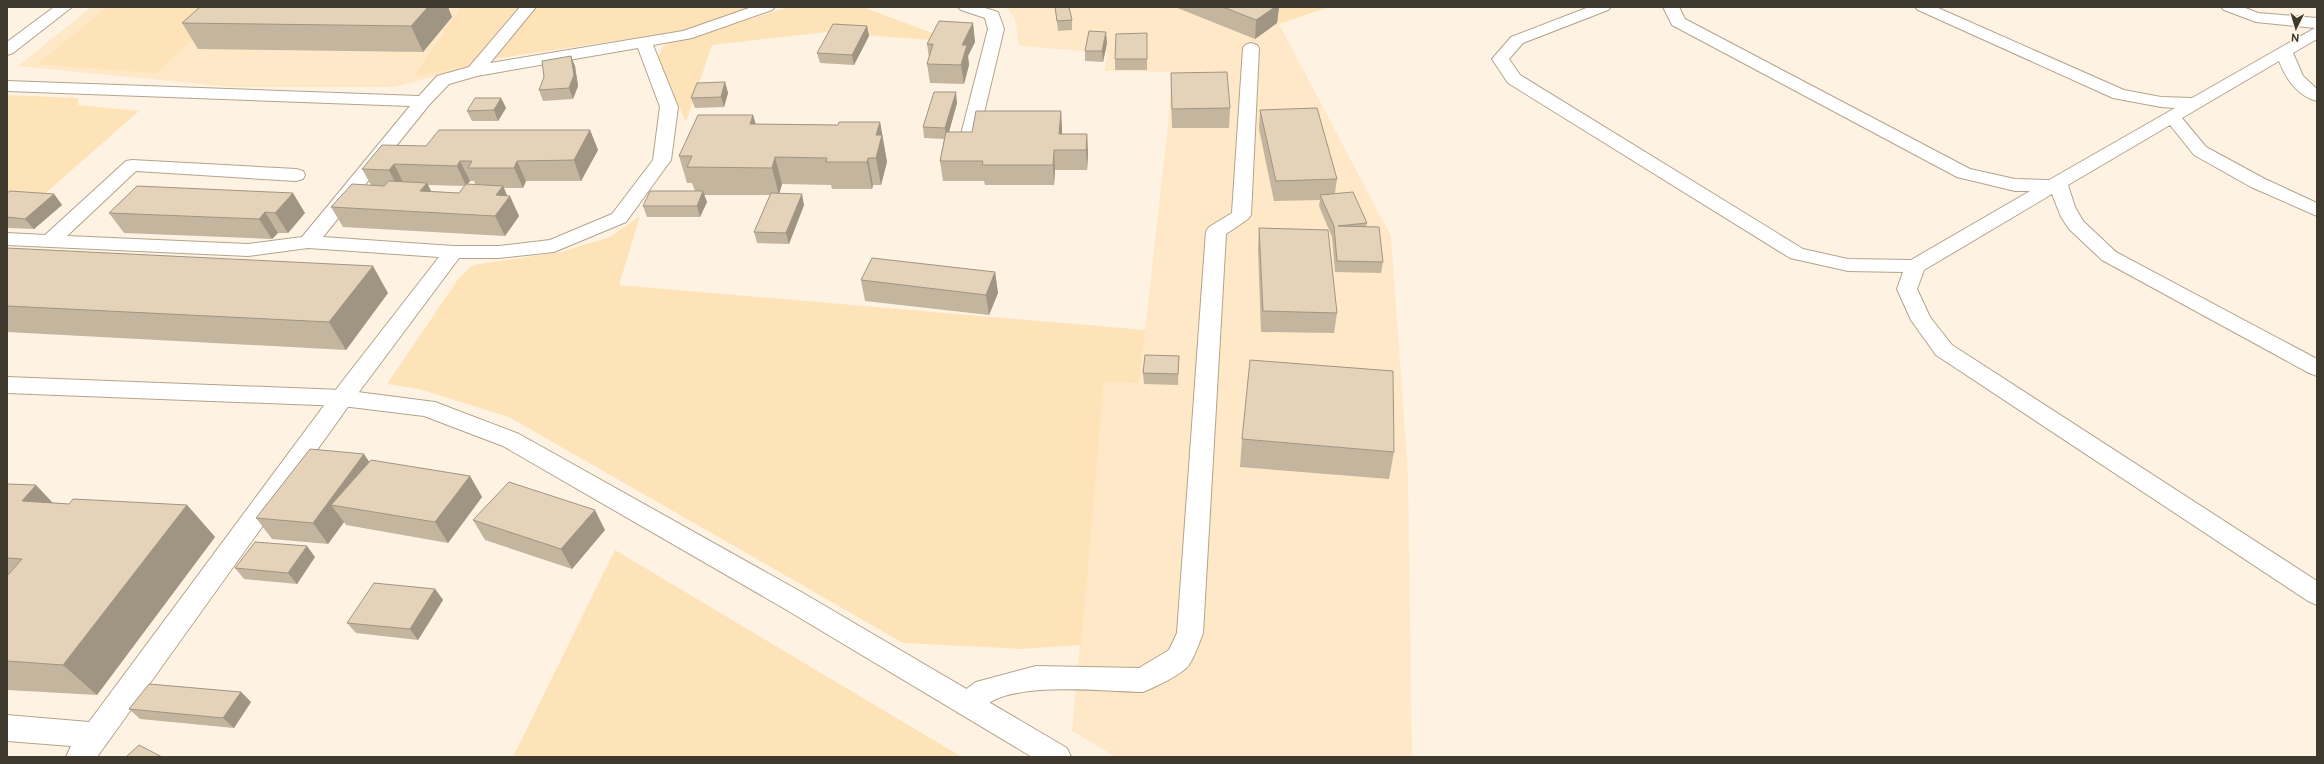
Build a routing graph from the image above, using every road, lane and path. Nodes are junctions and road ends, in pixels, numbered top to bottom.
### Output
1 (64, 7) edge
2 (528, 7) edge
3 (767, 7) edge
4 (966, 7) edge
5 (1603, 7) edge
6 (1671, 7) edge
7 (1923, 7) edge
8 (2229, 7) edge
9 (2317, 22) edge
10 (2317, 32) edge
11 (644, 43) junction
12 (1250, 48) dead end
13 (7, 50) edge
14 (2284, 52) junction
15 (475, 71) junction
16 (7, 86) edge
17 (2317, 96) edge
18 (423, 101) junction
19 (2195, 103) junction
20 (2172, 117) junction
21 (968, 142) edge
22 (296, 175) dead end
23 (2055, 184) junction
24 (2317, 210) edge
25 (7, 240) edge
26 (49, 242) junction
27 (308, 242) junction
28 (453, 252) junction
29 (1915, 266) junction
30 (2317, 368) edge
31 (7, 385) edge
32 (342, 398) junction
33 (2317, 594) edge
34 (968, 704) junction
35 (7, 728) edge
36 (88, 746) edge
37 (1057, 757) edge

1 - 13 street
2 - 15 street
3 - 11 street
4 - 21 street
5 - 29 street
6 - 23 street
7 - 19 street
8 - 9 street
10 - 14 street
11 - 15 street
11 - 28 street
12 - 34 street
14 - 17 street
14 - 19 street
15 - 18 street
16 - 18 street
18 - 27 street
19 - 20 street
20 - 23 street
20 - 24 street
22 - 26 street
23 - 29 street
23 - 30 street
25 - 26 street
26 - 27 street
27 - 28 street
28 - 32 street
29 - 33 street
31 - 32 street
32 - 34 street
32 - 36 street
34 - 37 street
35 - 36 street

